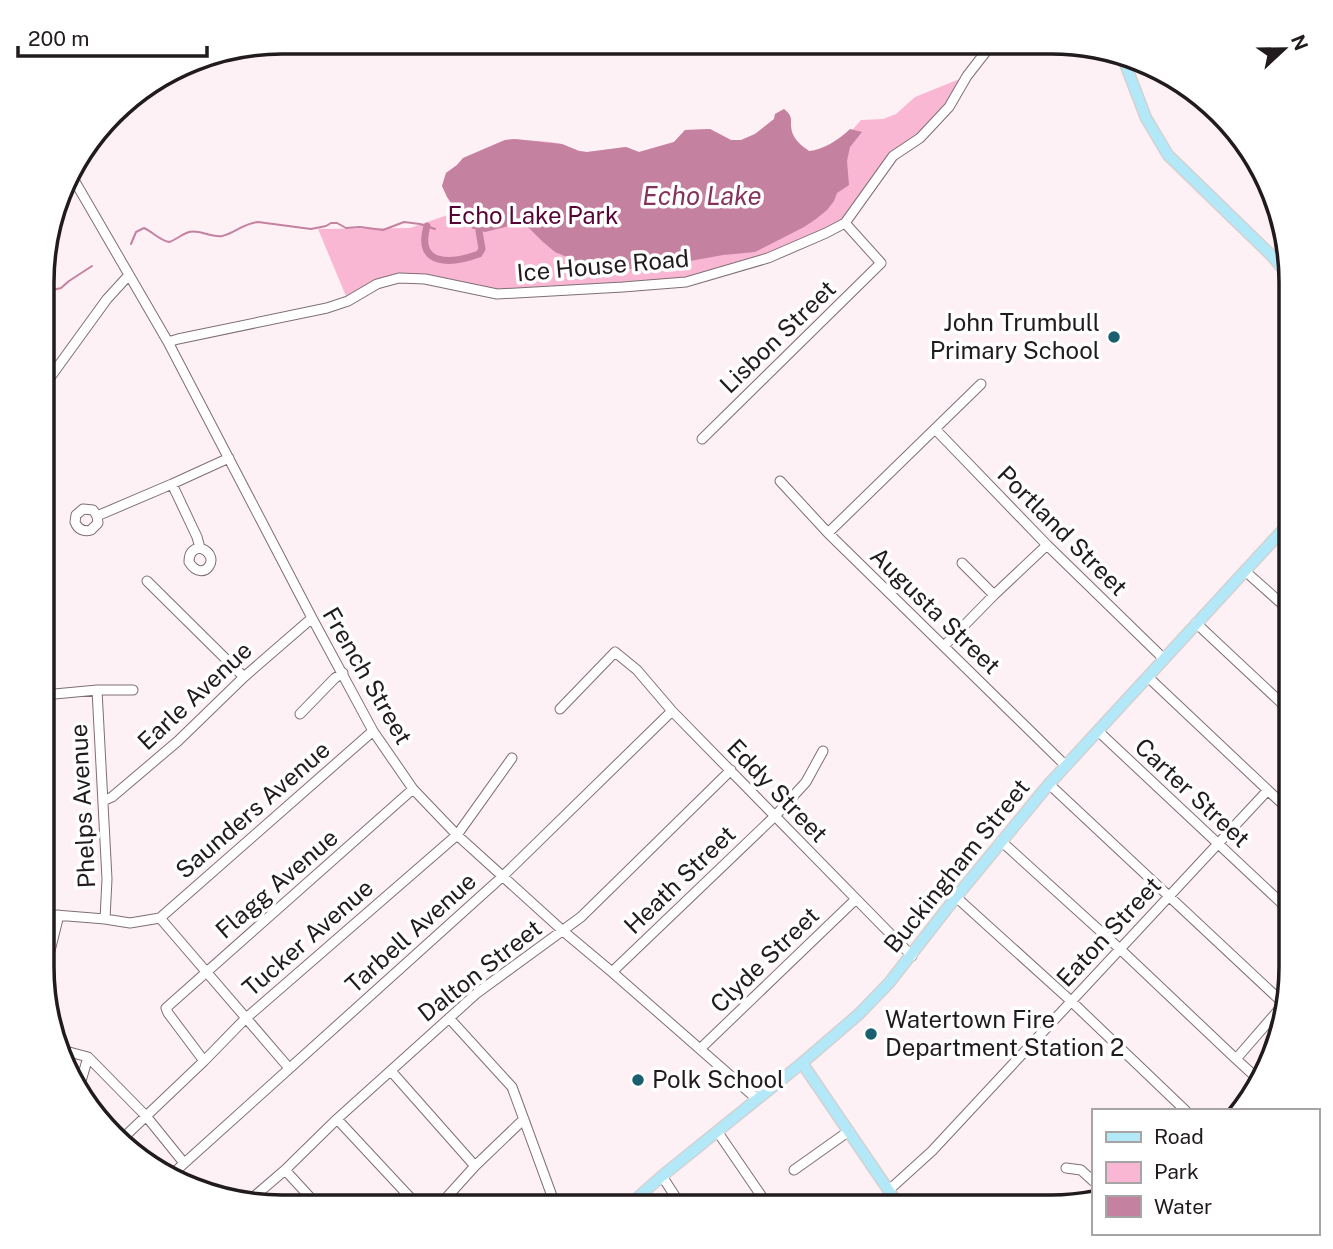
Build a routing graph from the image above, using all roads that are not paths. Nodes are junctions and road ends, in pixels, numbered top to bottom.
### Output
1 (983, 55) edge
2 (1127, 68) edge
3 (77, 185) edge
4 (845, 223) junction
5 (1277, 262) edge
6 (129, 275) junction
7 (168, 342) junction
8 (54, 372) edge
9 (981, 384) dead end
10 (934, 429) junction
11 (702, 439) dead end
12 (229, 458) junction
13 (780, 481) dead end
14 (172, 484) junction
15 (97, 516) dead end
16 (828, 533) junction
17 (1278, 534) edge
18 (1047, 545) junction
19 (200, 548) dead end
20 (962, 563) dead end
21 (1245, 570) junction
22 (147, 581) dead end
23 (994, 595) junction
24 (1278, 601) edge
25 (312, 618) junction
26 (1196, 624) junction
27 (944, 646) junction
28 (1164, 659) junction
29 (343, 673) junction
30 (244, 677) junction
31 (1148, 677) junction
32 (97, 690) junction
33 (133, 690) dead end
34 (55, 694) edge
35 (1279, 701) edge
36 (560, 709) dead end
37 (671, 711) junction
38 (300, 714) dead end
39 (373, 731) junction
40 (1098, 731) junction
41 (823, 751) dead end
42 (512, 758) dead end
43 (1066, 766) junction
44 (731, 770) junction
45 (1049, 784) junction
46 (414, 789) junction
47 (1268, 790) junction
48 (103, 801) junction
49 (1279, 801) edge
50 (775, 816) junction
51 (457, 835) junction
52 (1001, 841) junction
53 (1219, 844) junction
54 (503, 876) junction
55 (1169, 896) junction
56 (956, 897) junction
57 (856, 899) junction
58 (1279, 901) edge
59 (55, 915) edge
60 (59, 915) junction
61 (160, 918) junction
62 (105, 919) junction
63 (55, 931) edge
64 (562, 931) junction
65 (1120, 949) junction
66 (912, 956) junction
67 (207, 971) junction
68 (612, 972) junction
69 (1276, 999) edge
70 (1071, 1001) junction
71 (1273, 1016) edge
72 (449, 1018) junction
73 (245, 1019) junction
74 (701, 1048) junction
75 (72, 1053) edge
76 (88, 1057) junction
77 (1236, 1059) junction
78 (204, 1060) junction
79 (802, 1063) junction
80 (289, 1068) junction
81 (391, 1071) junction
82 (1252, 1073) edge
83 (83, 1076) edge
84 (757, 1099) junction
85 (1184, 1109) edge
86 (146, 1116) junction
87 (337, 1119) junction
88 (524, 1119) junction
89 (717, 1131) junction
90 (849, 1131) junction
91 (128, 1134) edge
92 (184, 1163) junction
93 (475, 1166) junction
94 (1066, 1167) dead end
95 (178, 1169) edge
96 (285, 1170) junction
97 (794, 1170) dead end
98 (662, 1176) junction
99 (1092, 1180) edge
100 (889, 1190) junction
101 (258, 1193) edge
102 (760, 1194) edge
103 (892, 1194) edge
104 (307, 1195) edge
105 (408, 1195) edge
106 (449, 1195) edge
107 (552, 1195) edge
108 (641, 1195) edge
109 (674, 1195) edge

1 - 4 street, Ice House Road
2 - 5 main road
3 - 6 street, French Street
4 - 7 street, Ice House Road
4 - 11 street, Lisbon Street
6 - 7 street, French Street
6 - 8 street
7 - 12 street, French Street
9 - 10 street
10 - 16 street
10 - 18 street, Portland Street
12 - 14 street
12 - 25 street, French Street
13 - 16 street, Augusta Street
14 - 15 street
14 - 19 street
16 - 27 street, Augusta Street
17 - 21 main road, Buckingham Street
18 - 23 street
18 - 28 street, Portland Street
20 - 23 street
21 - 24 street
21 - 26 main road, Buckingham Street
22 - 30 street
23 - 27 street
25 - 29 street, French Street
25 - 30 street, Earle Avenue
26 - 28 main road, Buckingham Street
26 - 35 street
27 - 43 street, Augusta Street
28 - 31 main road, Buckingham Street
29 - 38 street
29 - 39 street, French Street
30 - 48 street, Earle Avenue
31 - 40 main road, Buckingham Street
31 - 47 street
32 - 33 street
32 - 34 street
32 - 48 street, Phelps Avenue
36 - 37 street, Eddy Street
37 - 44 street, Eddy Street
37 - 54 street, Tarbell Avenue
39 - 46 street, French Street
39 - 61 street, Saunders Avenue
40 - 43 main road, Buckingham Street
40 - 53 street, Carter Street
41 - 50 street, Heath Street
42 - 51 street, Tucker Avenue
43 - 45 main road, Buckingham Street
44 - 50 street, Eddy Street
44 - 64 street, Dalton Street
45 - 52 main road, Buckingham Street
45 - 55 street
46 - 51 street, French Street
46 - 67 street, Flagg Avenue
47 - 49 street
47 - 53 street, Eaton Street
48 - 62 street, Phelps Avenue
50 - 57 street, Eddy Street
50 - 68 street, Heath Street
51 - 54 street, French Street
51 - 73 street, Tucker Avenue
52 - 56 main road, Buckingham Street
52 - 65 street
53 - 55 street, Eaton Street
53 - 58 street, Carter Street
54 - 64 street, French Street
54 - 80 street, Tarbell Avenue
55 - 65 street, Eaton Street
55 - 69 street
56 - 66 main road, Buckingham Street
56 - 70 street
57 - 66 street, Eddy Street
57 - 74 street, Clyde Street
59 - 60 street
60 - 62 street
60 - 63 street
61 - 62 street
61 - 67 street
64 - 68 street, French Street
64 - 72 street, Dalton Street
65 - 70 street, Eaton Street
65 - 77 street
66 - 79 main road, Buckingham Street
67 - 73 street
67 - 78 street, Flagg Avenue
68 - 74 street, French Street
70 - 85 street
70 - 100 street, Eaton Street
71 - 77 street
72 - 81 street, Dalton Street
72 - 88 street
73 - 78 street, Tucker Avenue
73 - 80 street
74 - 84 street, French Street
75 - 76 street
76 - 83 street
76 - 86 street
77 - 82 street
78 - 86 street, Tucker Avenue
79 - 84 main road, Buckingham Street
79 - 90 main road
80 - 92 street, Tarbell Avenue
81 - 87 street, Dalton Street
81 - 93 street
84 - 89 main road, Buckingham Street
86 - 91 street, Tucker Avenue
86 - 92 street
87 - 96 street, Dalton Street
87 - 105 street
88 - 93 street
88 - 107 street
89 - 98 main road, Buckingham Street
89 - 102 street
90 - 97 street
90 - 100 main road
92 - 95 street, Tarbell Avenue
93 - 106 street
94 - 99 street
96 - 101 street, Dalton Street
96 - 104 street
98 - 108 main road, Buckingham Street
98 - 109 street
100 - 103 main road

